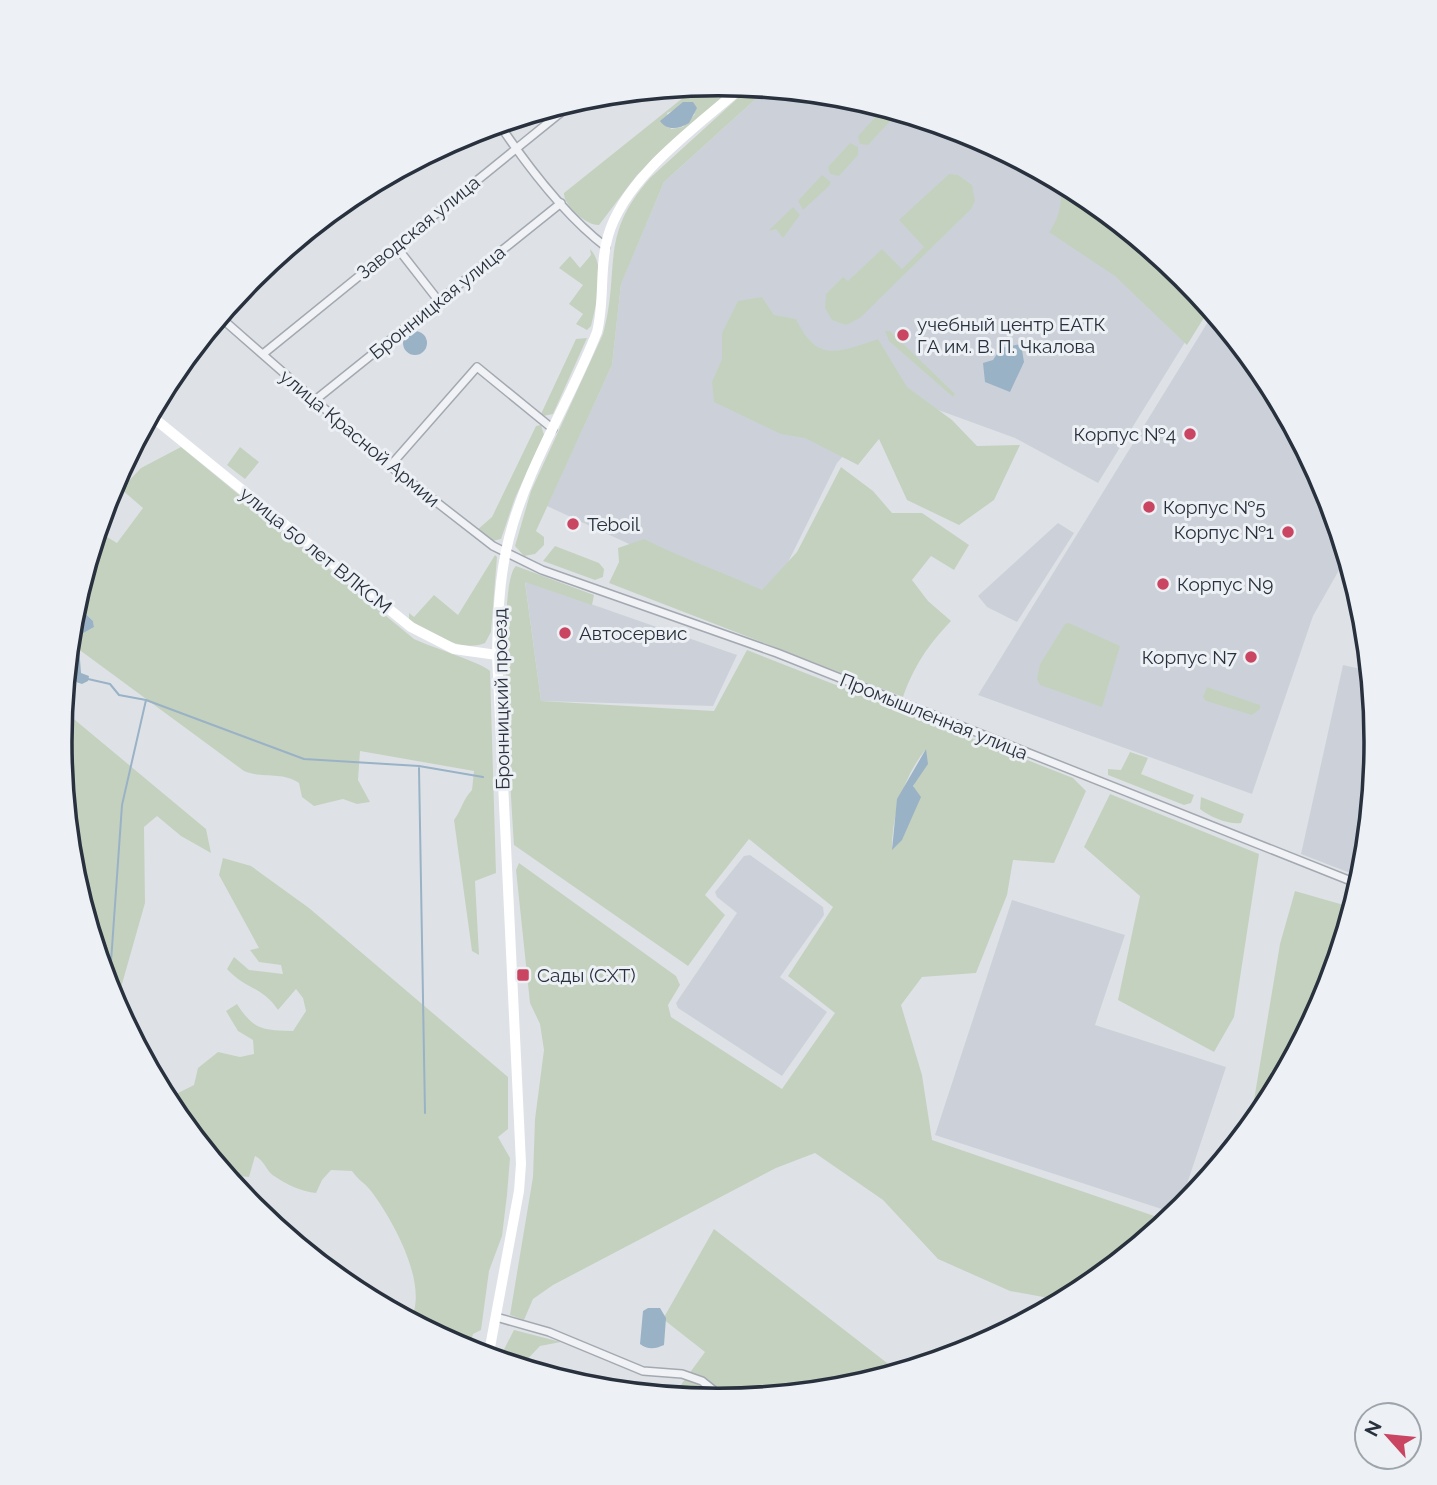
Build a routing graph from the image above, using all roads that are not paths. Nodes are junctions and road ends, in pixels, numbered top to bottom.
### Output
1 (732, 96) edge
2 (555, 117) edge
3 (505, 132) edge
4 (516, 149) junction
5 (561, 203) junction
6 (395, 245) junction
7 (606, 247) junction
8 (438, 300) junction
9 (227, 323) edge
10 (263, 354) junction
11 (314, 401) junction
12 (157, 421) edge
13 (553, 429) junction
14 (390, 466) junction
15 (506, 553) junction
16 (497, 655) junction
17 (1350, 881) edge
18 (496, 1317) junction
19 (490, 1347) edge
20 (712, 1389) edge

1 - 7 main road
2 - 4 street, Заводская улица
3 - 4 street
4 - 5 street
4 - 6 street, Заводская улица
5 - 7 street
5 - 8 street, Бронницкая улица
6 - 8 street
6 - 10 street, Заводская улица
7 - 13 main road, Бронницкий проезд
8 - 11 street, Бронницкая улица
9 - 10 street, улица Красной Армии
10 - 11 street, улица Красной Армии
11 - 14 street, улица Красной Армии
12 - 16 main road, улица 50 лет ВЛКСМ
13 - 14 street
13 - 15 main road, Бронницкий проезд
14 - 15 street, улица Красной Армии
15 - 16 main road, Бронницкий проезд
15 - 17 street, Промышленная улица
16 - 18 main road, Бронницкий проезд
18 - 19 main road, Бронницкий проезд
18 - 20 street

